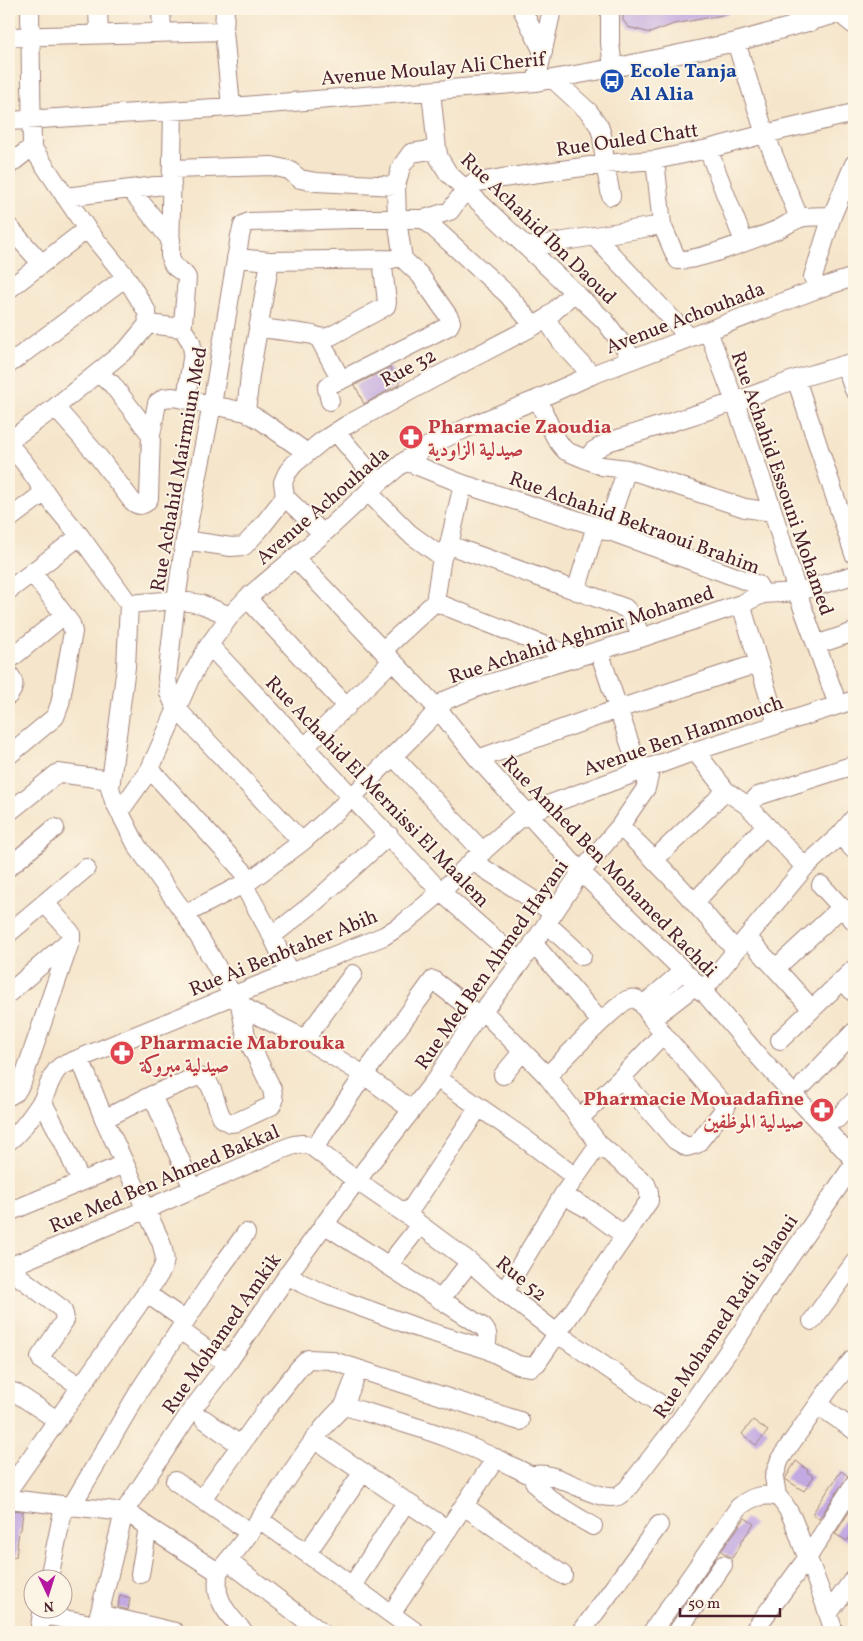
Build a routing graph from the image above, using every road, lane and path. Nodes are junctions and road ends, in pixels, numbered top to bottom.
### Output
1 (30, 9) edge
2 (98, 9) edge
3 (161, 9) edge
4 (522, 9) edge
5 (552, 9) edge
6 (610, 9) edge
7 (793, 9) edge
8 (228, 10) edge
9 (843, 10) edge
10 (811, 22) junction
11 (854, 25) edge
12 (224, 31) junction
13 (162, 32) junction
14 (99, 34) junction
15 (31, 36) junction
16 (9, 37) edge
17 (736, 42) junction
18 (542, 52) junction
19 (613, 68) junction
20 (553, 79) junction
21 (536, 82) junction
22 (431, 91) junction
23 (231, 107) junction
24 (174, 111) junction
25 (854, 113) edge
26 (31, 120) junction
27 (9, 121) edge
28 (765, 134) junction
29 (32, 147) junction
30 (708, 149) junction
31 (437, 150) junction
32 (655, 160) junction
33 (605, 164) junction
34 (854, 164) edge
35 (9, 165) edge
36 (172, 176) junction
37 (396, 186) junction
38 (130, 189) junction
39 (465, 190) junction
40 (611, 196) dead end
41 (65, 197) junction
42 (832, 216) junction
43 (799, 218) junction
44 (424, 219) junction
45 (396, 220) junction
46 (662, 225) junction
47 (9, 227) edge
48 (87, 229) junction
49 (594, 236) junction
50 (171, 240) junction
51 (744, 242) junction
52 (528, 247) junction
53 (236, 258) junction
54 (382, 259) junction
55 (403, 259) junction
56 (270, 261) junction
57 (41, 264) junction
58 (126, 277) junction
59 (854, 277) edge
60 (9, 289) edge
61 (817, 289) junction
62 (574, 292) junction
63 (540, 322) junction
64 (148, 324) junction
65 (182, 328) junction
66 (258, 328) junction
67 (708, 331) junction
68 (319, 338) junction
69 (690, 338) junction
70 (633, 359) junction
71 (850, 363) edge
72 (9, 364) edge
73 (98, 374) junction
74 (592, 375) junction
75 (796, 379) junction
76 (341, 380) junction
77 (854, 390) edge
78 (186, 399) junction
79 (538, 399) junction
80 (330, 401) dead end
81 (735, 402) junction
82 (212, 405) junction
83 (53, 409) junction
84 (246, 412) junction
85 (336, 432) junction
86 (151, 434) junction
87 (9, 441) edge
88 (9, 445) edge
89 (307, 453) junction
90 (587, 460) junction
91 (405, 461) junction
92 (627, 468) junction
93 (463, 484) junction
94 (373, 488) junction
95 (45, 492) junction
96 (285, 497) junction
97 (773, 512) junction
98 (9, 519) edge
99 (601, 528) junction
100 (323, 534) junction
101 (80, 536) junction
102 (185, 540) junction
103 (446, 551) junction
104 (854, 554) edge
105 (295, 558) junction
106 (32, 572) junction
107 (854, 575) edge
108 (9, 590) edge
109 (576, 591) junction
110 (797, 592) junction
111 (763, 594) junction
112 (248, 598) junction
113 (176, 600) junction
114 (434, 602) junction
115 (129, 604) junction
116 (741, 604) junction
117 (64, 615) junction
118 (230, 616) junction
119 (854, 632) edge
120 (641, 638) junction
121 (209, 645) junction
122 (816, 645) junction
123 (599, 651) junction
124 (387, 656) junction
125 (576, 658) junction
126 (9, 660) edge
127 (759, 663) junction
128 (9, 674) edge
129 (9, 695) edge
130 (848, 705) edge
131 (347, 707) junction
132 (176, 708) junction
133 (618, 709) junction
134 (438, 710) junction
135 (777, 724) junction
136 (305, 747) junction
137 (695, 751) junction
138 (9, 755) edge
139 (392, 756) junction
140 (478, 759) junction
141 (854, 766) edge
142 (150, 769) junction
143 (644, 769) junction
144 (110, 780) junction
145 (726, 791) junction
146 (351, 798) junction
147 (748, 806) junction
148 (120, 811) junction
149 (9, 812) edge
150 (526, 813) junction
151 (854, 818) edge
152 (620, 826) junction
153 (765, 826) junction
154 (55, 828) dead end
155 (388, 835) junction
156 (840, 835) junction
157 (302, 842) junction
158 (854, 850) edge
159 (478, 857) junction
160 (656, 859) junction
161 (9, 867) edge
162 (86, 868) dead end
163 (805, 868) junction
164 (582, 872) junction
165 (247, 882) junction
166 (821, 885) dead end
167 (441, 892) junction
168 (695, 902) junction
169 (45, 903) junction
170 (842, 907) junction
171 (185, 914) junction
172 (551, 918) junction
173 (854, 921) edge
174 (9, 933) edge
175 (272, 936) junction
176 (747, 937) junction
177 (72, 939) junction
178 (533, 943) junction
179 (736, 951) junction
180 (582, 956) dead end
181 (521, 962) junction
182 (776, 968) junction
183 (683, 971) junction
184 (290, 974) junction
185 (353, 974) dead end
186 (848, 974) edge
187 (699, 988) junction
188 (9, 993) edge
189 (854, 993) edge
190 (236, 1000) junction
191 (812, 1009) junction
192 (480, 1013) junction
193 (653, 1019) junction
194 (601, 1022) junction
195 (854, 1032) edge
196 (305, 1039) junction
197 (780, 1040) dead end
198 (522, 1052) junction
199 (80, 1058) junction
200 (364, 1074) junction
201 (503, 1075) dead end
202 (547, 1076) junction
203 (437, 1078) junction
204 (621, 1078) junction
205 (804, 1084) dead end
206 (152, 1095) junction
207 (9, 1096) edge
208 (42, 1101) junction
209 (854, 1101) edge
210 (479, 1107) junction
211 (412, 1110) junction
212 (104, 1119) junction
213 (579, 1119) junction
214 (837, 1119) dead end
215 (9, 1141) edge
216 (599, 1144) junction
217 (314, 1148) junction
218 (853, 1156) edge
219 (124, 1164) junction
220 (575, 1177) junction
221 (357, 1181) junction
222 (81, 1182) junction
223 (193, 1189) junction
224 (563, 1195) junction
225 (145, 1210) junction
226 (9, 1212) edge
227 (413, 1220) junction
228 (324, 1224) junction
229 (246, 1233) dead end
230 (625, 1236) junction
231 (470, 1262) junction
232 (854, 1263) edge
233 (388, 1266) junction
234 (9, 1268) edge
235 (288, 1275) junction
236 (504, 1292) junction
237 (146, 1293) junction
238 (440, 1300) junction
239 (812, 1321) dead end
240 (183, 1325) junction
241 (558, 1334) junction
242 (486, 1349) junction
243 (853, 1363) edge
244 (227, 1364) junction
245 (358, 1370) junction
246 (80, 1386) junction
247 (9, 1396) edge
248 (818, 1405) junction
249 (344, 1406) junction
250 (663, 1406) dead end
251 (204, 1419) dead end
252 (57, 1420) junction
253 (520, 1421) dead end
254 (854, 1430) edge
255 (314, 1439) junction
256 (240, 1445) junction
257 (496, 1458) junction
258 (363, 1472) junction
259 (532, 1476) junction
260 (175, 1481) dead end
261 (854, 1484) edge
262 (9, 1489) edge
263 (777, 1496) junction
264 (9, 1499) edge
265 (202, 1499) junction
266 (406, 1502) junction
267 (67, 1506) junction
268 (464, 1506) junction
269 (124, 1512) junction
270 (659, 1524) dead end
271 (254, 1526) junction
272 (594, 1526) dead end
273 (148, 1527) junction
274 (448, 1530) junction
275 (307, 1553) junction
276 (808, 1557) junction
277 (723, 1565) dead end
278 (223, 1566) junction
279 (52, 1568) edge
280 (140, 1574) dead end
281 (563, 1575) dead end
282 (854, 1578) edge
283 (352, 1586) junction
284 (391, 1614) junction
285 (828, 1614) junction
286 (42, 1618) edge
287 (70, 1618) edge
288 (97, 1624) edge
289 (39, 1632) edge
290 (175, 1632) edge
291 (244, 1632) edge
292 (321, 1632) edge
293 (416, 1632) edge
294 (583, 1632) edge
295 (652, 1632) edge
296 (677, 1632) edge
297 (753, 1632) edge
298 (834, 1632) edge

1 - 15 street
2 - 14 street
3 - 13 street
4 - 18 street
5 - 18 street
6 - 19 street
7 - 10 street
8 - 12 street
9 - 10 street, Avenue Moulay Ali Cherif
9 - 11 street
10 - 17 street, Avenue Moulay Ali Cherif
12 - 13 street
12 - 23 street
13 - 14 street
14 - 15 street
15 - 16 street
15 - 26 street
17 - 19 street, Avenue Moulay Ali Cherif
17 - 28 street
18 - 21 street
19 - 20 street, Avenue Moulay Ali Cherif
20 - 21 street, Avenue Moulay Ali Cherif
20 - 33 street
21 - 22 street, Avenue Moulay Ali Cherif
22 - 23 street, Avenue Moulay Ali Cherif
22 - 31 street, Rue Achahid Ibn Daoud
23 - 24 street, Avenue Moulay Ali Cherif
24 - 26 street, Avenue Moulay Ali Cherif
24 - 36 street
25 - 28 street, Rue Ouled Chatt
26 - 27 street, Avenue Moulay Ali Cherif
26 - 29 street
28 - 30 street, Rue Ouled Chatt
28 - 43 street
29 - 35 street
29 - 41 street
30 - 32 street, Rue Ouled Chatt
30 - 51 street
31 - 37 street
31 - 39 street, Rue Achahid Ibn Daoud
32 - 33 street, Rue Ouled Chatt
32 - 46 street
33 - 39 street, Rue Ouled Chatt
33 - 40 street
34 - 42 street
36 - 37 street
36 - 38 street
36 - 50 street
37 - 45 street
38 - 41 street
38 - 50 street
39 - 44 street
39 - 52 street, Rue Achahid Ibn Daoud
41 - 48 street
42 - 43 street
42 - 61 street
43 - 51 street
44 - 45 street
44 - 63 street
45 - 53 street, Rue Achahid Mairmiun Med
45 - 55 street
46 - 49 street
46 - 51 street
47 - 57 street
48 - 57 street
48 - 58 street
49 - 52 street
49 - 69 street
50 - 65 street
52 - 62 street, Rue Achahid Ibn Daoud
53 - 56 street
53 - 82 street, Rue Achahid Mairmiun Med
54 - 55 street
54 - 56 street
54 - 68 street
55 - 76 street
56 - 66 street
57 - 60 street
58 - 64 street
58 - 72 street
59 - 61 street, Avenue Achouhada
61 - 67 street, Avenue Achouhada
62 - 63 street, Rue 32
62 - 70 street, Rue Achahid Ibn Daoud
63 - 74 street
63 - 85 street, Rue 32
64 - 65 street
64 - 73 street
65 - 78 street
66 - 68 street
66 - 84 street
67 - 69 street, Avenue Achouhada
67 - 81 street, Rue Achahid Essouni Mohamed
68 - 76 street
69 - 70 street, Avenue Achouhada
70 - 74 street, Avenue Achouhada
71 - 75 street
71 - 77 street
73 - 83 street
73 - 86 street
74 - 79 street, Avenue Achouhada
75 - 81 street
75 - 104 street
76 - 80 street
78 - 82 street
78 - 86 street
79 - 90 street
79 - 91 street, Avenue Achouhada
81 - 90 street
81 - 97 street, Rue Achahid Essouni Mohamed
82 - 84 street
82 - 102 street, Rue Achahid Mairmiun Med
83 - 86 street
83 - 87 street
84 - 89 street
85 - 89 street, Rue 32
85 - 94 street
88 - 95 street
89 - 96 street, Rue 32
90 - 92 street
91 - 93 street, Rue Achahid Bekraoui Brahim
91 - 94 street, Avenue Achouhada
92 - 97 street
92 - 99 street
93 - 99 street, Rue Achahid Bekraoui Brahim
93 - 103 street
94 - 100 street, Avenue Achouhada
94 - 103 street
95 - 98 street
95 - 101 street
96 - 100 street
96 - 102 street
97 - 110 street, Rue Achahid Essouni Mohamed
99 - 109 street
99 - 111 street, Rue Achahid Bekraoui Brahim
100 - 105 street, Avenue Achouhada
101 - 106 street
101 - 115 street
102 - 113 street, Rue Achahid Mairmiun Med
103 - 109 street
103 - 114 street
105 - 112 street, Avenue Achouhada
105 - 124 street, Rue Amhed Ben Mohamed Rachdi
106 - 108 street
106 - 117 street
107 - 110 street, Rue Achahid Aghmir Mohamed
109 - 120 street
110 - 111 street, Rue Achahid Aghmir Mohamed
110 - 122 street, Rue Achahid Essouni Mohamed
111 - 116 street, Rue Achahid Aghmir Mohamed
112 - 118 street, Avenue Achouhada
112 - 131 street
113 - 115 street
113 - 118 street
113 - 132 street, Rue Achahid Mairmiun Med
114 - 124 street
114 - 125 street
115 - 144 street
116 - 120 street, Rue Achahid Aghmir Mohamed
116 - 127 street
117 - 126 street
117 - 138 street
118 - 121 street, Avenue Achouhada
119 - 122 street
120 - 123 street, Rue Achahid Aghmir Mohamed
121 - 132 street, Avenue Achouhada
121 - 136 street, Rue Achahid El Mernissi El Maalem
122 - 130 street, Rue Achahid Essouni Mohamed
123 - 125 street, Rue Achahid Aghmir Mohamed
123 - 133 street
124 - 131 street
124 - 134 street, Rue Amhed Ben Mohamed Rachdi
125 - 134 street, Rue Achahid Aghmir Mohamed
127 - 133 street
127 - 135 street
128 - 129 street
130 - 135 street, Avenue Ben Hammouch
131 - 136 street
132 - 142 street, Avenue Achouhada
132 - 157 street
133 - 140 street
133 - 143 street
134 - 139 street, Rue Achahid Aghmir Mohamed
134 - 140 street, Rue Amhed Ben Mohamed Rachdi
135 - 137 street, Avenue Ben Hammouch
136 - 146 street, Rue Achahid El Mernissi El Maalem
137 - 143 street, Avenue Ben Hammouch
137 - 145 street
139 - 146 street, Rue Achahid Aghmir Mohamed
139 - 159 street
140 - 150 street, Rue Amhed Ben Mohamed Rachdi
141 - 147 street
142 - 148 street, Avenue Achouhada
142 - 165 street
143 - 150 street, Avenue Ben Hammouch
143 - 152 street, Rue Med Ben Ahmed Hayani
144 - 148 street
144 - 149 street
145 - 147 street
145 - 160 street
146 - 155 street, Rue Achahid El Mernissi El Maalem
146 - 157 street, Rue Achahid Aghmir Mohamed
147 - 153 street
148 - 171 street
150 - 159 street, Rue Ai Benbtaher Abih
150 - 164 street, Rue Amhed Ben Mohamed Rachdi
151 - 156 street
152 - 160 street
152 - 164 street, Rue Med Ben Ahmed Hayani
153 - 163 street
153 - 168 street
154 - 161 street
155 - 167 street, Rue Achahid El Mernissi El Maalem
155 - 175 street
156 - 158 street
156 - 163 street
157 - 165 street, Rue Achahid Aghmir Mohamed
159 - 167 street, Rue Ai Benbtaher Abih
159 - 172 street
160 - 168 street
162 - 169 street
163 - 176 street
164 - 172 street, Rue Med Ben Ahmed Hayani
164 - 183 street, Rue Amhed Ben Mohamed Rachdi
165 - 171 street, Rue Achahid Aghmir Mohamed
165 - 175 street
166 - 170 street
167 - 181 street, Rue Achahid El Mernissi El Maalem
167 - 184 street, Rue Ai Benbtaher Abih
168 - 179 street
169 - 174 street
169 - 177 street
170 - 173 street
170 - 182 street
171 - 190 street
172 - 178 street, Rue Med Ben Ahmed Hayani
172 - 180 street
175 - 184 street
176 - 179 street
176 - 182 street
177 - 188 street
177 - 207 street
178 - 181 street, Rue Med Ben Ahmed Hayani
178 - 194 street
179 - 187 street
181 - 192 street, Rue Med Ben Ahmed Hayani
182 - 191 street
183 - 187 street, Rue Amhed Ben Mohamed Rachdi
183 - 193 street
184 - 190 street, Rue Ai Benbtaher Abih
185 - 196 street
186 - 189 street
186 - 191 street
187 - 193 street
187 - 218 street, Rue Amhed Ben Mohamed Rachdi
190 - 196 street
190 - 199 street, Rue Ai Benbtaher Abih
190 - 206 street
191 - 197 street
192 - 198 street
192 - 200 street
192 - 203 street, Rue Med Ben Ahmed Hayani
193 - 194 street
193 - 204 street
193 - 204 street
194 - 202 street
195 - 205 street
196 - 200 street
198 - 201 street
198 - 202 street
199 - 208 street, Rue Ai Benbtaher Abih
199 - 212 street
200 - 211 street
200 - 217 street
202 - 213 street
203 - 210 street
203 - 211 street, Rue Med Ben Ahmed Hayani
204 - 213 street
206 - 212 street
206 - 223 street
208 - 215 street, Rue Ai Benbtaher Abih
208 - 222 street
209 - 214 street
210 - 220 street
210 - 227 street
211 - 221 street, Rue Med Ben Ahmed Hayani
212 - 219 street
213 - 216 street
216 - 220 street
216 - 230 street
217 - 221 street
217 - 223 street, Rue Med Ben Ahmed Bakkal
218 - 259 street, Rue Mohamed Radi Salaoui
219 - 222 street
219 - 225 street
220 - 224 street
221 - 227 street, Rue 52
221 - 228 street, Rue Mohamed Amkik
222 - 226 street
223 - 225 street, Rue Med Ben Ahmed Bakkal
224 - 230 street
224 - 236 street
225 - 234 street, Rue Med Ben Ahmed Bakkal
225 - 237 street
227 - 231 street, Rue 52
227 - 233 street
228 - 233 street
228 - 235 street, Rue Mohamed Amkik
229 - 240 street
230 - 241 street
231 - 236 street, Rue 52
231 - 238 street
232 - 239 street
233 - 238 street
234 - 246 street
235 - 242 street
235 - 244 street, Rue Mohamed Amkik
236 - 241 street, Rue 52
237 - 240 street
237 - 246 street
238 - 242 street
240 - 244 street
240 - 267 street
241 - 242 street
241 - 250 street, Rue 52
243 - 248 street
244 - 269 street, Rue Mohamed Amkik
245 - 249 street
245 - 253 street
245 - 256 street
246 - 252 street
247 - 252 street
248 - 254 street
248 - 263 street
249 - 255 street
249 - 257 street
251 - 256 street
252 - 262 street
255 - 258 street
255 - 271 street
256 - 265 street
257 - 259 street
257 - 268 street
258 - 266 street
258 - 275 street
259 - 272 street
260 - 265 street
261 - 276 street
263 - 276 street
263 - 295 street
264 - 267 street
265 - 271 street
266 - 274 street
266 - 283 street
267 - 269 street
267 - 279 street
268 - 274 street
268 - 281 street
269 - 273 street
269 - 288 street, Rue Mohamed Amkik
270 - 294 street
271 - 275 street
271 - 278 street
273 - 278 street
273 - 280 street
274 - 284 street
275 - 283 street
276 - 285 street
276 - 297 street
277 - 296 street
278 - 291 street
278 - 292 street
282 - 285 street
283 - 284 street
284 - 293 street
285 - 298 street
286 - 289 street
287 - 288 street
288 - 290 street

